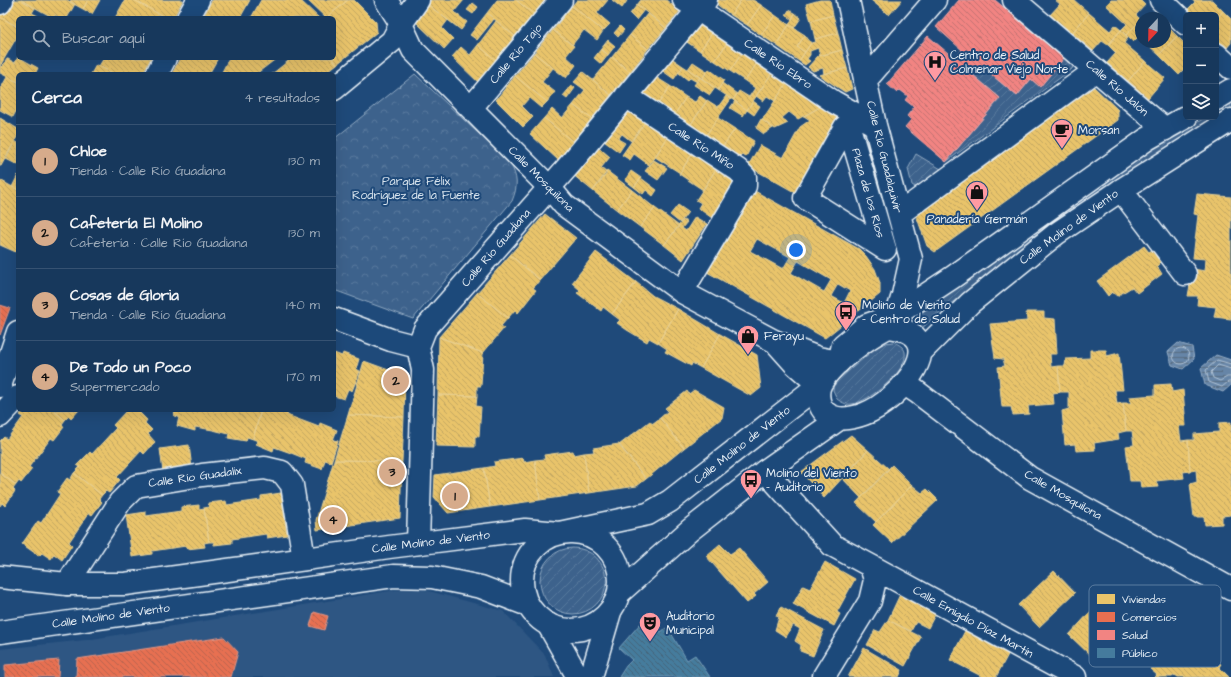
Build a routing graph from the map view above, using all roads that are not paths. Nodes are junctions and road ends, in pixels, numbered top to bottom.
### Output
1 (2, 0) edge
2 (198, 0) edge
3 (386, 0) edge
4 (418, 0) edge
5 (561, 0) edge
6 (848, 0) edge
7 (934, 0) edge
8 (1014, 0) edge
9 (1161, 0) edge
10 (0, 3) edge
11 (696, 3) edge
12 (189, 16) edge
13 (1183, 21) edge
14 (401, 24) junction
15 (1219, 57) edge
16 (165, 60) edge
17 (1231, 68) edge
18 (1096, 70) junction
19 (158, 72) edge
20 (865, 81) junction
21 (336, 87) edge
22 (1231, 90) edge
23 (626, 96) junction
24 (1219, 97) edge
25 (471, 108) junction
26 (1183, 118) edge
27 (1231, 120) edge
28 (875, 125) junction
29 (1165, 129) junction
30 (549, 187) junction
31 (1121, 190) junction
32 (805, 198) joint
33 (899, 214) junction
34 (1185, 274) dead end
35 (682, 292) junction
36 (336, 320) edge
37 (893, 320) junction
38 (16, 338) edge
39 (774, 341) junction
40 (418, 347) junction
41 (921, 352) junction
42 (839, 362) junction
43 (905, 384) junction
44 (819, 385) junction
45 (0, 386) edge
46 (16, 399) edge
47 (0, 416) edge
48 (839, 419) junction
49 (765, 471) junction
50 (559, 533) junction
51 (418, 543) junction
52 (304, 559) junction
53 (871, 566) junction
54 (0, 577) edge
55 (67, 584) junction
56 (1231, 589) edge
57 (614, 603) junction
58 (528, 605) junction
59 (548, 624) junction
60 (0, 632) edge
61 (824, 676) dead end
62 (578, 677) edge
63 (591, 677) edge
64 (1075, 677) edge

1 - 10 street
2 - 12 street
3 - 14 street, Calle Mosquilona
4 - 14 street
5 - 25 street, Calle Río Tajo
6 - 20 street, Calle Río Guadalquivir
7 - 20 street
8 - 18 street, Calle Río Jalón
9 - 13 street
11 - 23 street, Calle Río Guadiana
11 - 28 street, Calle Río Ebro
14 - 21 street
14 - 25 street, Calle Mosquilona
15 - 17 street
16 - 19 street
18 - 29 street, Calle Río Jalón
18 - 33 street
20 - 28 street, Calle Río Guadalquivir
22 - 24 street
23 - 30 street, Calle Río Guadiana
23 - 35 street, Calle Río Miño
25 - 30 street, Calle Mosquilona
26 - 29 street
27 - 31 street, Calle Molino de Viento
28 - 33 street, Calle Río Guadalquivir
29 - 37 street
30 - 35 street, Calle Mosquilona
30 - 40 street, Calle Río Guadiana
31 - 34 street
31 - 41 street, Calle Molino de Viento
32 - 32 street, Plaza de los Ríos
33 - 37 street, Calle Río Guadalquivir
35 - 39 street, Calle Mosquilona
36 - 40 street
37 - 41 street
37 - 42 street
38 - 45 street
39 - 42 street, Calle Mosquilona
39 - 44 street, Calle Mosquilona
40 - 51 street
41 - 43 street
42 - 44 street
43 - 48 street
43 - 56 street, Calle Mosquilona
44 - 48 street
44 - 50 street, Calle Molino de Viento
46 - 47 street
48 - 49 street
49 - 53 street, Calle Emigdio Díaz Martín
49 - 57 street
50 - 51 street, Calle Molino de Viento
50 - 57 street
50 - 58 street
51 - 52 street, Calle Molino de Viento
52 - 55 street, Calle Molino de Viento
52 - 55 street, Calle Río Guadalix
53 - 61 street
53 - 64 street, Calle Emigdio Díaz Martín
54 - 55 street, Calle Molino de Viento
57 - 59 street
57 - 63 street
58 - 59 street
58 - 60 street, Calle Molino de Viento
59 - 62 street

